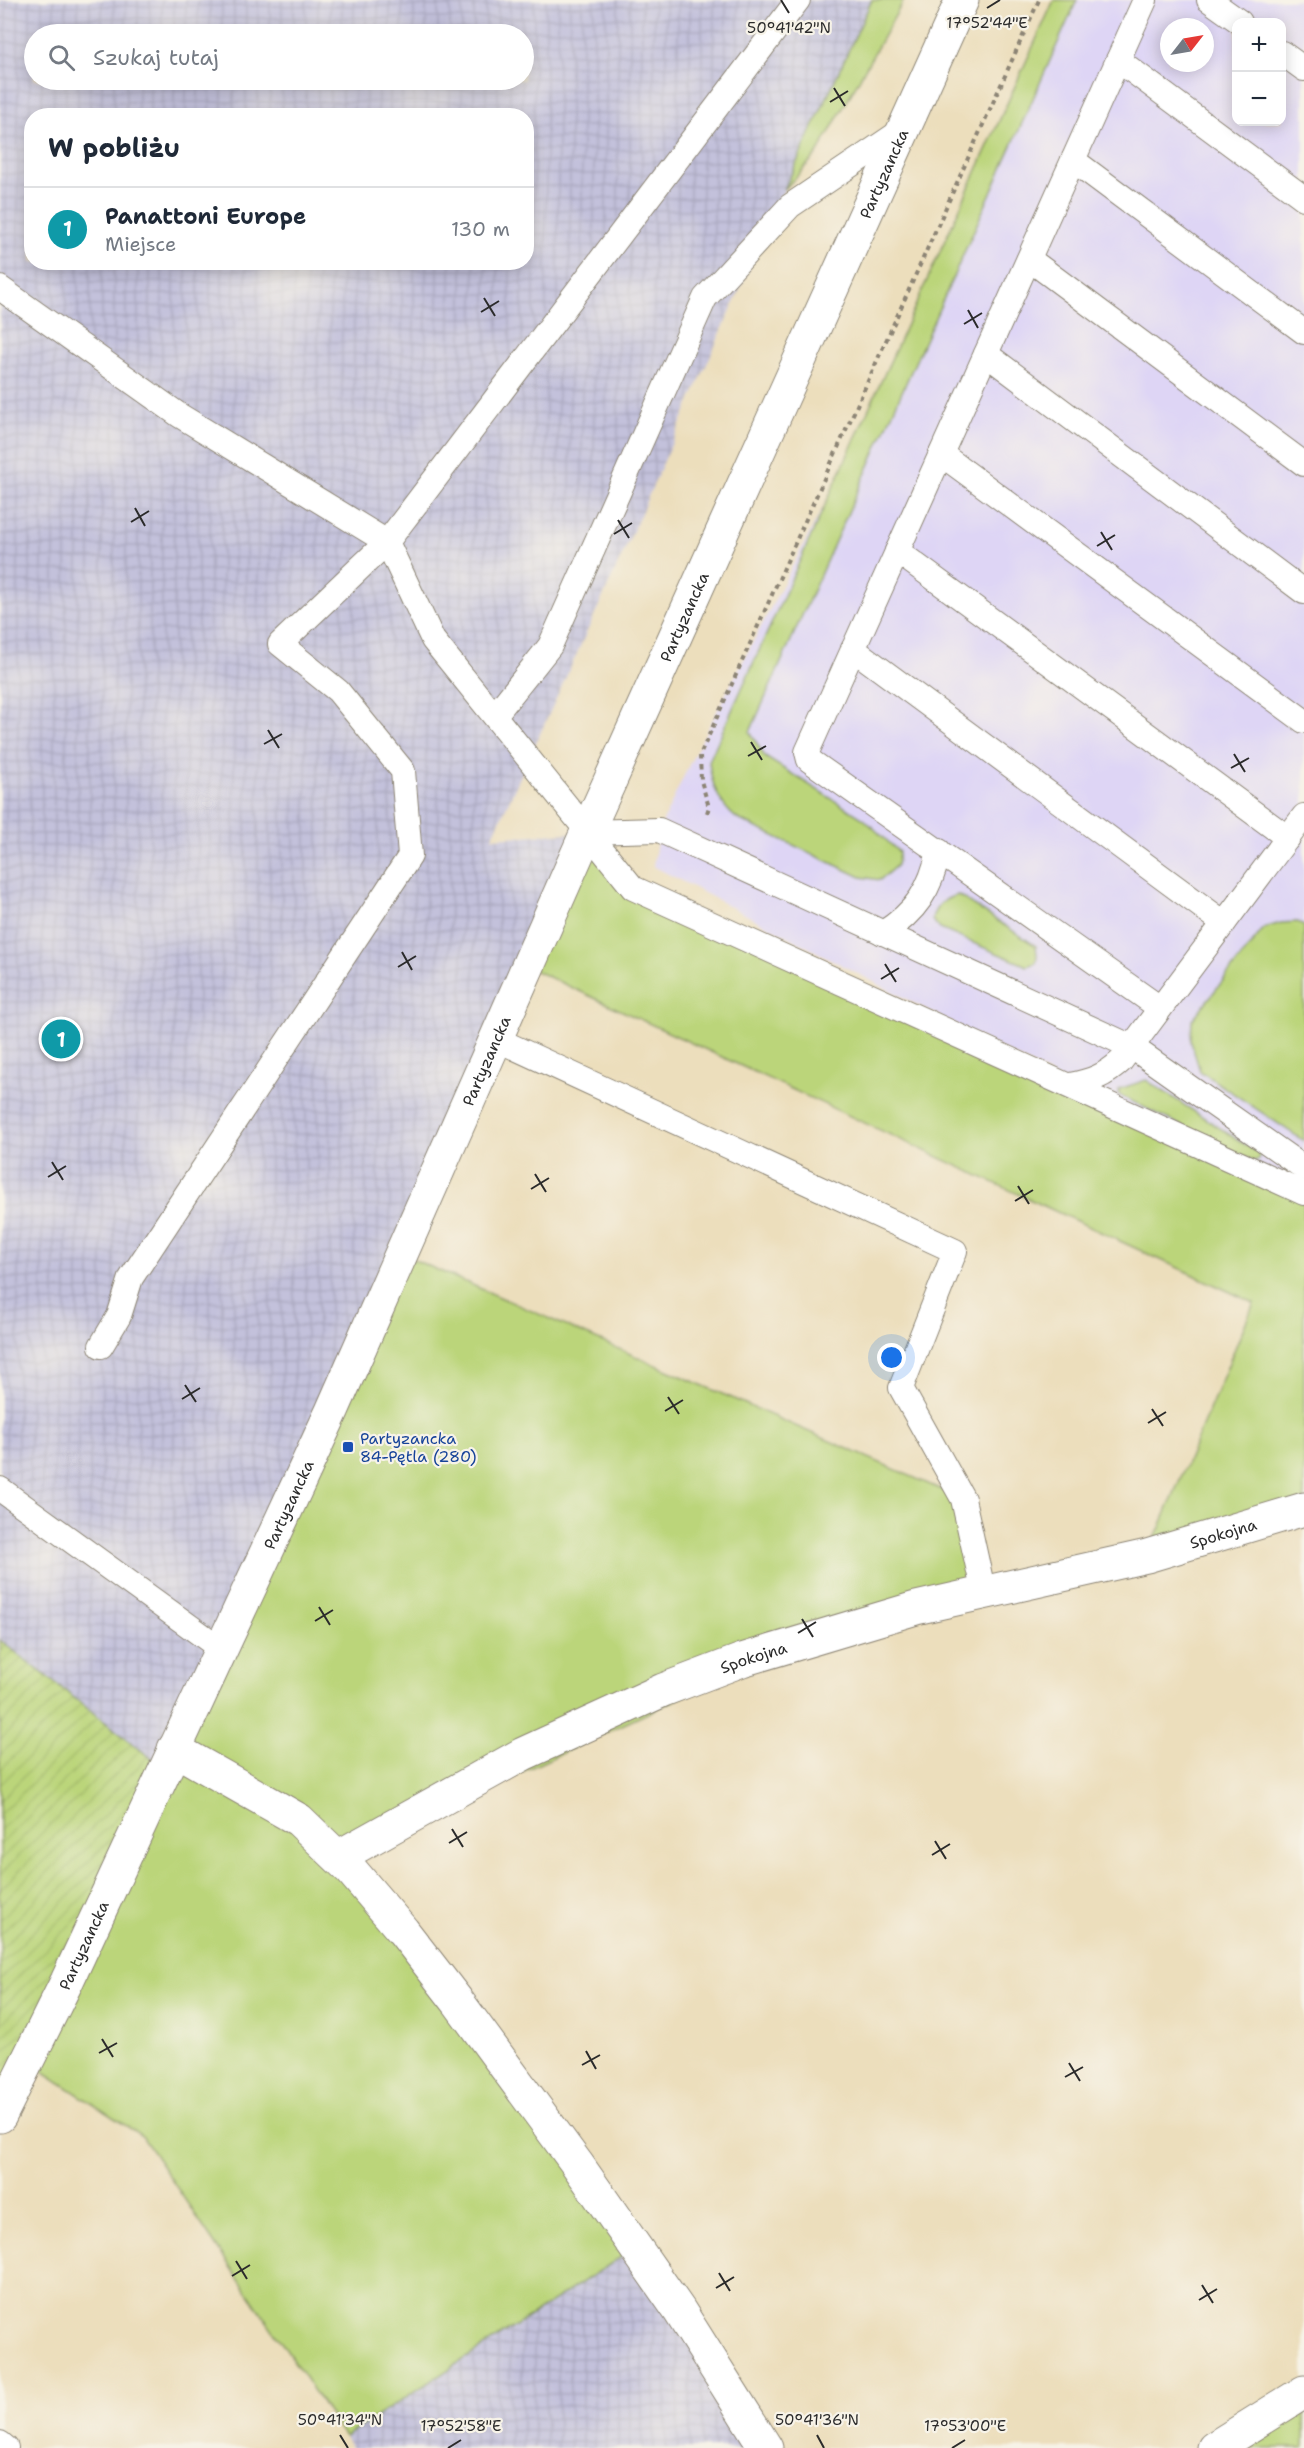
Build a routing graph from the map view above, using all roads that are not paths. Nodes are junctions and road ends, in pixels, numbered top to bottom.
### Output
1 (798, 0) edge
2 (962, 0) edge
3 (1145, 0) edge
4 (1209, 0) edge
5 (1234, 18) edge
6 (1286, 56) edge
7 (1118, 60) junction
8 (1304, 69) edge
9 (904, 129) junction
10 (1073, 160) junction
11 (1304, 198) edge
12 (1029, 259) junction
13 (0, 288) edge
14 (1304, 332) edge
15 (986, 354) junction
16 (941, 454) junction
17 (1304, 464) edge
18 (387, 542) junction
19 (897, 551) junction
20 (1304, 592) edge
21 (853, 649) junction
22 (495, 715) junction
23 (1304, 721) edge
24 (1304, 816) edge
25 (587, 832) junction
26 (1288, 838) junction
27 (939, 851) junction
28 (1224, 923) junction
29 (884, 933) junction
30 (1160, 1008) junction
31 (496, 1039) junction
32 (1132, 1047) junction
33 (1070, 1085) junction
34 (1304, 1168) edge
35 (1304, 1193) edge
36 (101, 1346) dead end
37 (0, 1489) edge
38 (1304, 1509) edge
39 (984, 1593) junction
40 (221, 1649) junction
41 (174, 1749) junction
42 (338, 1857) junction
43 (0, 2116) edge
44 (1304, 2392) edge
45 (0, 2443) edge
46 (6, 2448) edge
47 (766, 2448) edge
48 (1214, 2448) edge

1 - 18 lane
2 - 9 main road, Partyzancka
3 - 7 lane
4 - 5 lane
6 - 8 lane
7 - 10 lane
7 - 11 lane
9 - 22 lane
9 - 25 main road, Partyzancka
10 - 12 lane
10 - 14 lane
12 - 15 lane
12 - 17 lane
13 - 18 lane
15 - 16 lane
15 - 20 lane
16 - 19 lane
16 - 23 lane
18 - 22 lane
18 - 36 lane
19 - 21 lane
19 - 26 lane
21 - 27 lane
21 - 28 lane
22 - 25 lane
24 - 26 lane
25 - 29 lane
25 - 31 main road, Partyzancka
25 - 33 lane
26 - 28 lane
27 - 29 lane
27 - 30 lane
28 - 30 lane
29 - 32 lane
30 - 32 lane
31 - 39 lane
31 - 40 main road, Partyzancka
32 - 33 lane
32 - 34 lane
33 - 35 lane
37 - 40 lane
38 - 39 main road, Spokojna
39 - 42 main road, Spokojna
40 - 41 main road, Partyzancka
41 - 42 main road
41 - 43 main road, Partyzancka
42 - 47 main road
44 - 48 main road
45 - 46 lane

